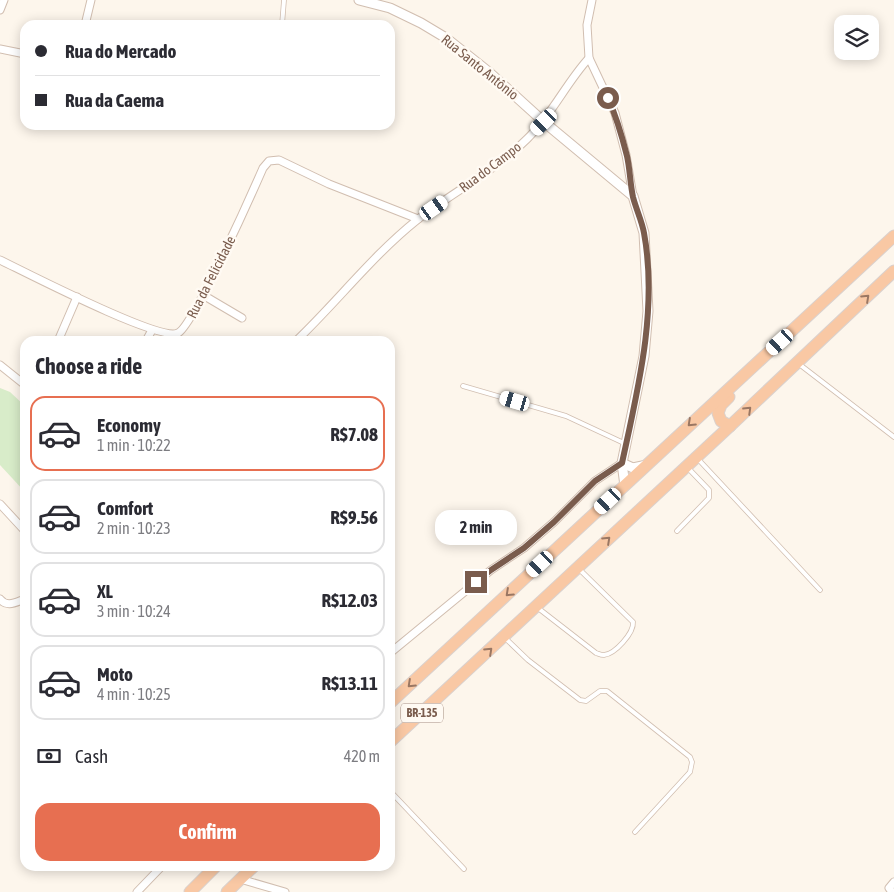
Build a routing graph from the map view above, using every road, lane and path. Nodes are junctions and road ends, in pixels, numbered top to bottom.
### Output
1 (4, 0) edge
2 (91, 0) edge
3 (284, 0) edge
4 (359, 0) edge
5 (592, 0) edge
6 (389, 4) edge
7 (0, 10) edge
8 (86, 20) edge
9 (282, 20) edge
10 (0, 49) edge
11 (20, 53) edge
12 (589, 58) junction
13 (544, 122) junction
14 (633, 196) junction
15 (418, 219) junction
16 (894, 236) edge
17 (0, 260) edge
18 (862, 266) junction
19 (893, 273) edge
20 (203, 295) junction
21 (77, 297) junction
22 (242, 318) dead end
23 (152, 330) junction
24 (60, 336) edge
25 (149, 336) edge
26 (301, 336) edge
27 (797, 363) junction
28 (0, 365) edge
29 (20, 381) edge
30 (463, 386) dead end
31 (730, 426) junction
32 (894, 437) edge
33 (626, 444) junction
34 (697, 457) junction
35 (622, 463) junction
36 (647, 465) junction
37 (686, 466) junction
38 (625, 486) junction
39 (0, 504) edge
40 (20, 526) edge
41 (677, 531) dead end
42 (578, 568) junction
43 (820, 590) dead end
44 (0, 600) edge
45 (20, 601) edge
46 (536, 607) junction
47 (504, 637) junction
48 (395, 649) edge
49 (395, 698) edge
50 (395, 737) edge
51 (395, 795) edge
52 (635, 832) dead end
53 (464, 869) dead end
54 (157, 871) edge
55 (211, 871) edge
56 (249, 871) edge
57 (240, 879) junction
58 (137, 892) edge
59 (190, 892) edge
60 (227, 892) edge
61 (285, 892) edge

1 - 7 street
2 - 8 street
3 - 9 lane
4 - 6 street, Rua Santo Antônio
5 - 12 street
6 - 13 street, Rua Santo Antônio
10 - 11 street
12 - 13 street, Rua do Campo
12 - 14 street
13 - 14 street, Rua Santo Antônio
13 - 15 street, Rua do Campo
14 - 33 street
15 - 20 street, Rua da Felicidade
15 - 26 street, Rua do Campo
16 - 18 highway, BR-135
17 - 21 street, Rua da Felicidade
18 - 31 highway
18 -> 36 highway, BR-135
27 -> 19 highway, BR-135
20 - 22 street
20 - 23 street, Rua da Felicidade
21 - 23 street, Rua da Felicidade
21 - 24 street
23 - 25 street
31 -> 27 highway, BR-135
27 - 32 lane
28 - 29 street
30 - 33 lane
31 - 34 highway, BR-135
33 - 35 street
34 - 37 highway, BR-135
34 - 43 lane
35 - 36 street
35 - 38 street
35 - 48 street
36 - 38 highway, BR-135
37 - 41 lane
42 -> 37 highway, BR-135
38 -> 49 highway, BR-135
39 - 40 street
42 - 46 highway, BR-135
42 - 46 lane
44 - 45 street
46 - 47 highway, BR-135
50 -> 47 highway, BR-135
47 - 52 lane
51 - 53 lane
54 - 58 street
55 - 59 highway
56 - 57 highway
57 - 60 highway
57 - 61 street

